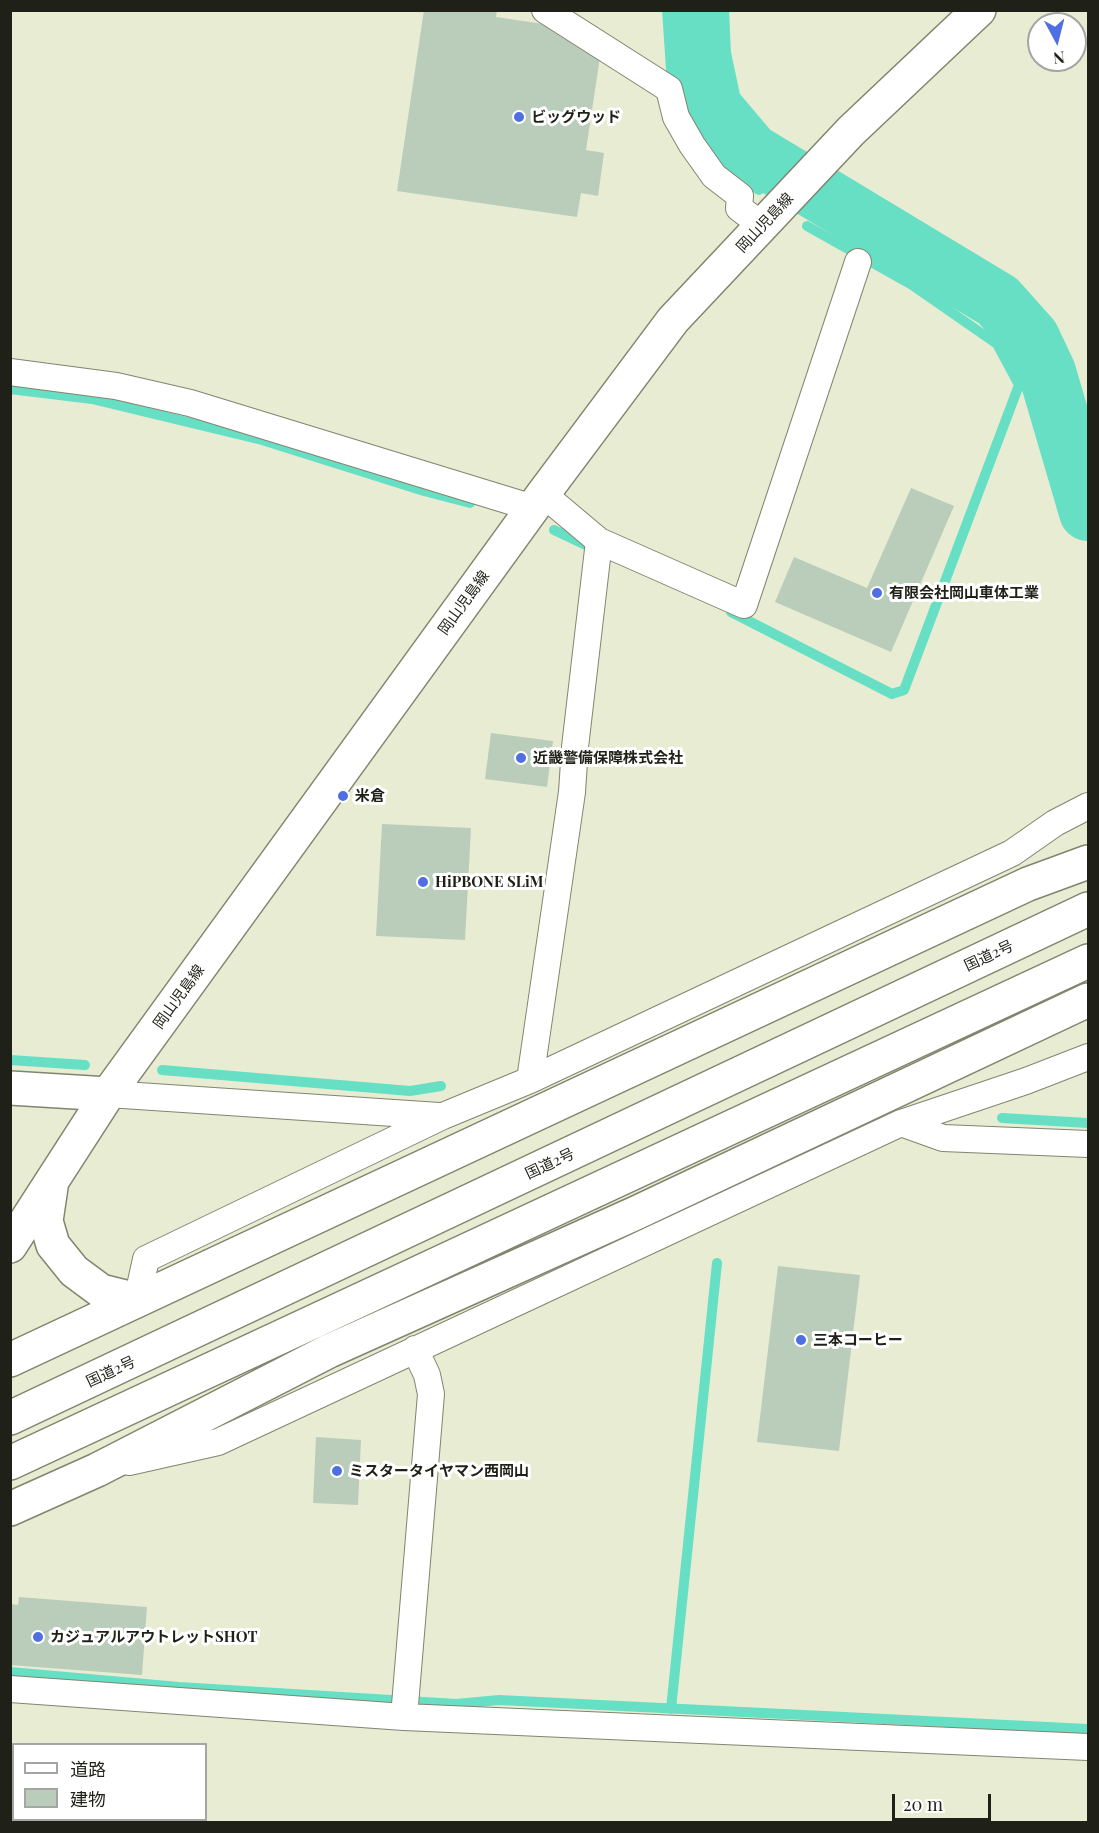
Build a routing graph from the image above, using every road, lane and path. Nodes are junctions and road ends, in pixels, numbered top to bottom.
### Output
1 (545, 10) edge
2 (979, 10) edge
3 (763, 226) junction
4 (858, 262) dead end
5 (10, 372) edge
6 (538, 501) junction
7 (598, 549) junction
8 (1089, 806) edge
9 (1089, 862) edge
10 (1089, 909) edge
11 (1089, 961) edge
12 (1089, 1000) edge
13 (1089, 1057) edge
14 (530, 1080) junction
15 (10, 1088) edge
16 (108, 1094) junction
17 (442, 1116) junction
18 (901, 1123) junction
19 (1089, 1144) edge
20 (51, 1185) junction
21 (10, 1246) edge
22 (137, 1300) junction
23 (415, 1349) junction
24 (10, 1360) edge
25 (10, 1418) edge
26 (10, 1463) edge
27 (96, 1470) junction
28 (10, 1509) edge
29 (10, 1689) edge
30 (405, 1704) junction
31 (1089, 1746) edge

1 - 3 street
2 - 3 main road, 岡山児島線
3 - 6 main road, 岡山児島線
4 - 7 street
5 - 6 street
6 - 7 street
6 - 16 main road, 岡山児島線
7 - 14 street
8 - 14 street
9 - 22 main road
10 - 25 main road, 国道2号
11 - 26 main road
12 - 27 main road
13 - 18 street
14 - 17 street
15 - 16 main road
16 - 17 street
16 - 20 main road, 岡山児島線
17 - 22 street
18 - 19 street
18 - 23 street
20 - 21 main road, 岡山児島線
20 - 22 main road
22 - 24 main road
23 - 27 street
23 - 30 street
27 - 28 main road
29 - 30 street
30 - 31 street

